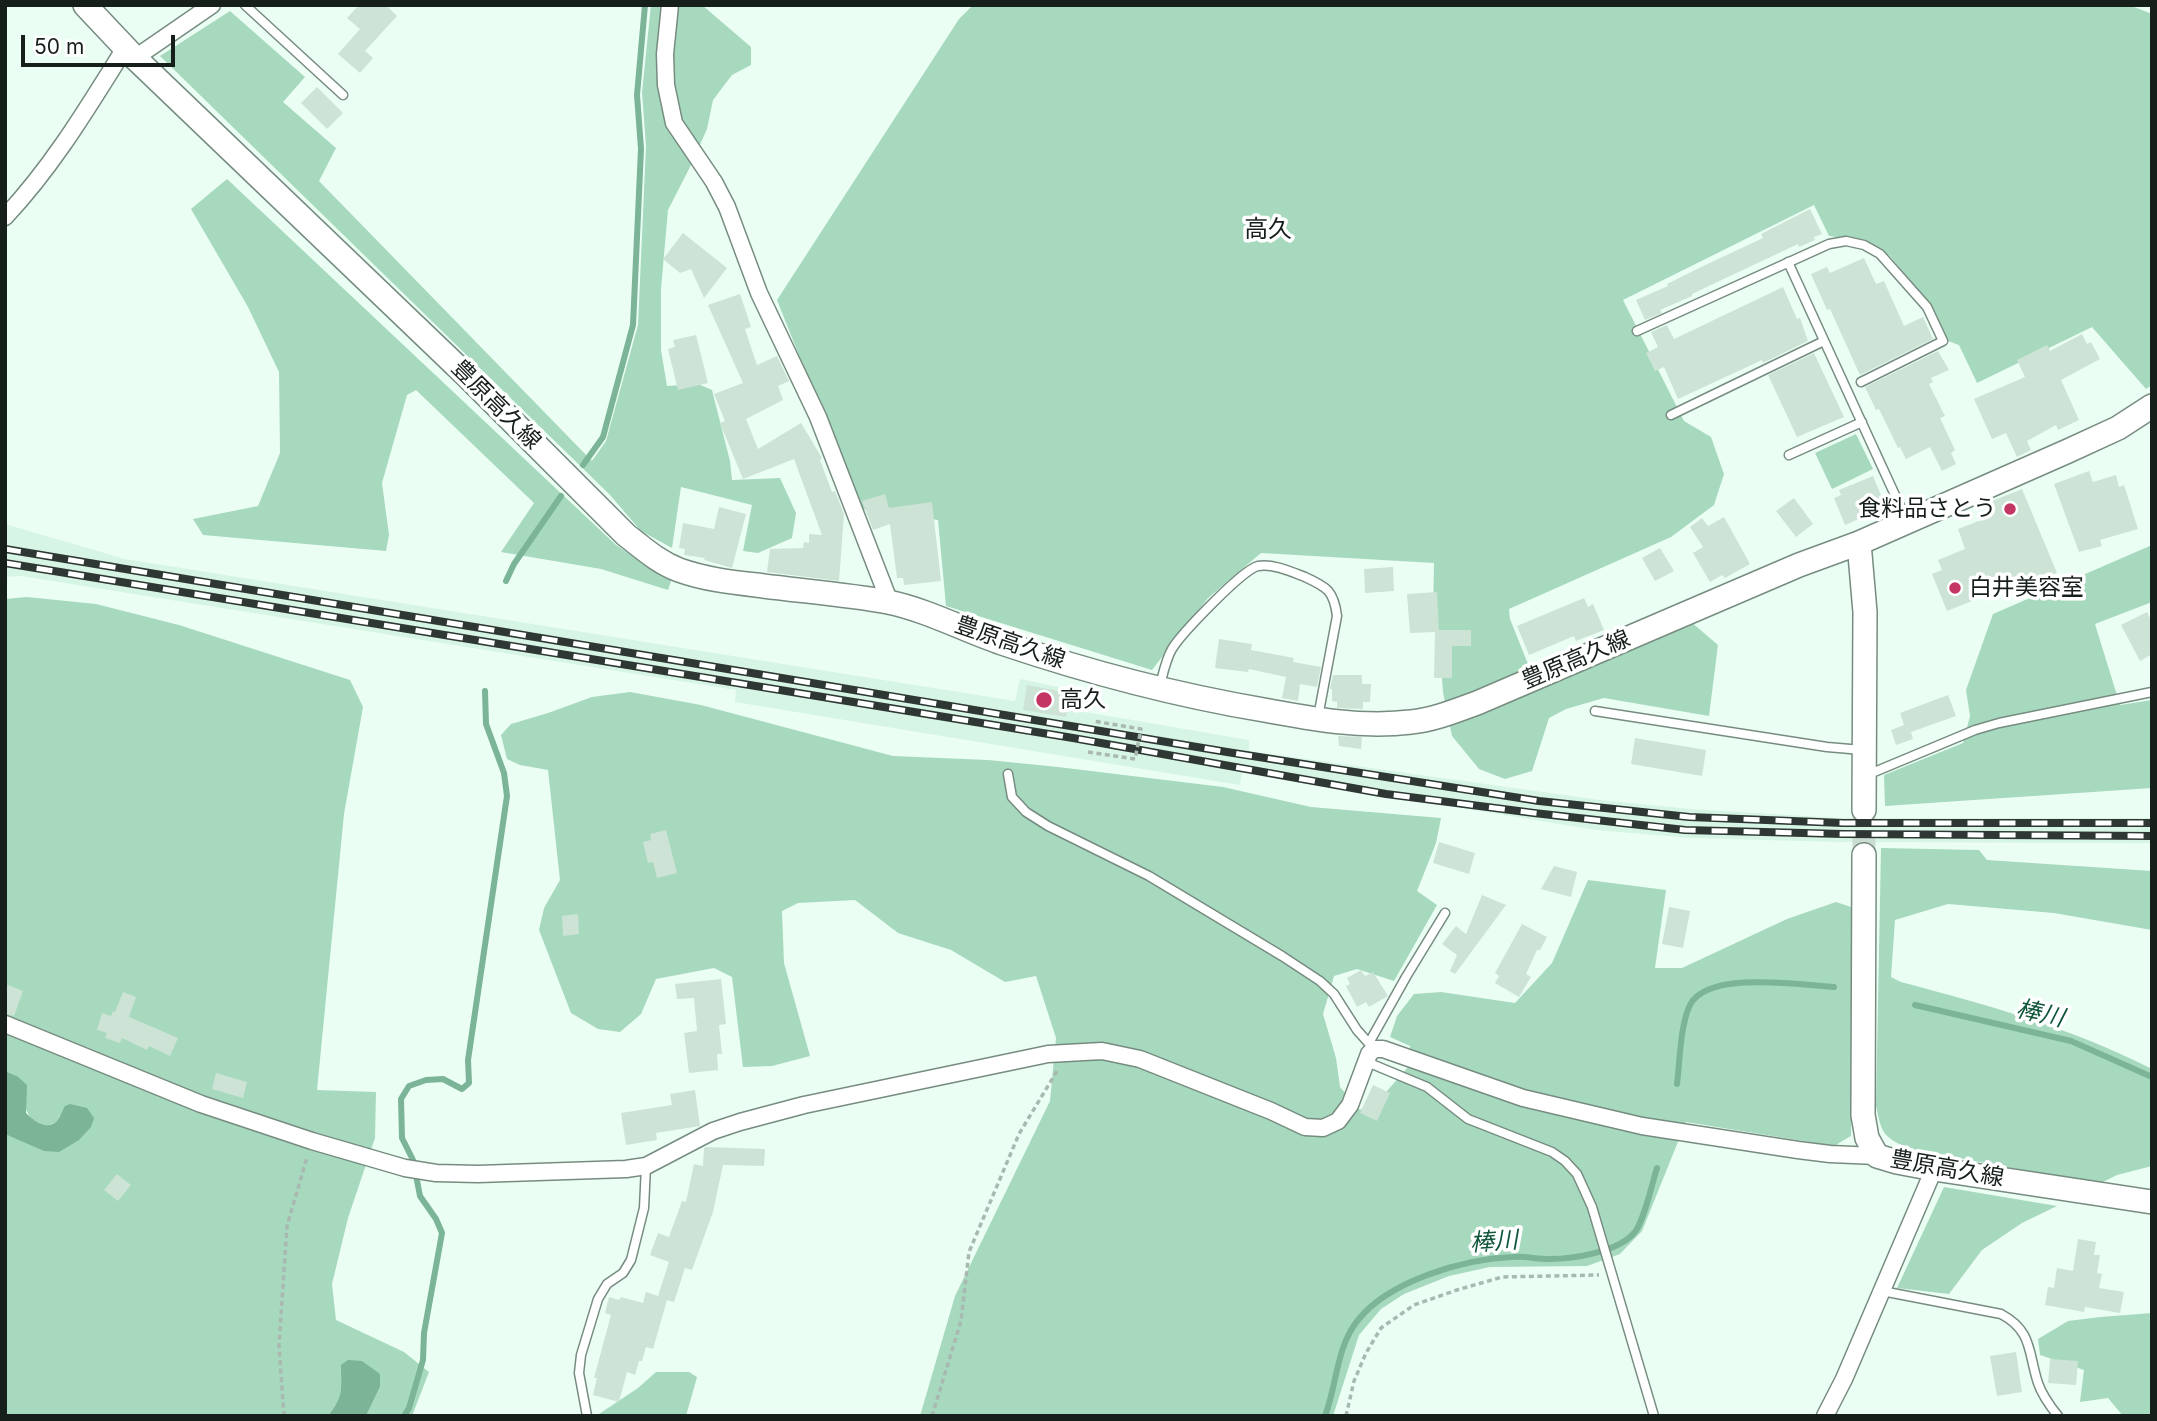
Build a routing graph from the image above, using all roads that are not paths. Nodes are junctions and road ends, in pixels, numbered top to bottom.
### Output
1 (85, 5) edge
2 (212, 5) edge
3 (245, 5) edge
4 (670, 5) edge
5 (130, 53) junction
6 (343, 95) dead end
7 (5, 217) edge
8 (1788, 262) junction
9 (1637, 331) dead end
10 (1824, 341) junction
11 (1861, 382) dead end
12 (2152, 406) edge
13 (1671, 415) dead end
14 (1862, 422) junction
15 (1789, 455) dead end
16 (1907, 522) junction
17 (1859, 543) junction
18 (890, 603) junction
19 (1159, 688) junction
20 (2152, 692) edge
21 (1595, 711) dead end
22 (1318, 720) junction
23 (1866, 751) junction
24 (1008, 774) dead end
25 (1865, 776) junction
26 (1864, 810) tunnel mouth
27 (1864, 855) tunnel mouth
28 (1445, 913) dead end
29 (5, 1024) edge
30 (1370, 1051) junction
31 (1877, 1156) junction
32 (646, 1166) junction
33 (1934, 1169) junction
34 (2152, 1202) edge
35 (1882, 1291) junction
36 (587, 1416) edge
37 (1654, 1416) edge
38 (1825, 1416) edge
39 (2058, 1416) edge

1 - 5 main road, 豊原高久線
2 - 5 street
3 - 6 lane
4 - 18 street
5 - 7 street
5 - 18 main road, 豊原高久線
8 - 9 lane
8 - 10 lane
8 - 11 lane
10 - 13 lane
10 - 14 lane
12 - 16 main road, 豊原高久線
14 - 15 lane
14 - 16 lane
16 - 17 main road, 豊原高久線
17 - 22 main road, 豊原高久線
17 - 23 main road
18 - 19 main road, 豊原高久線
19 - 22 main road, 豊原高久線
19 - 22 lane
20 - 25 lane
21 - 23 lane
23 - 25 main road
24 - 30 lane
25 - 26 main road
27 - 31 main road, 豊原高久線
28 - 30 lane
29 - 32 street
30 - 31 street
30 - 32 street
30 - 37 lane
31 - 33 main road, 豊原高久線
32 - 36 lane
33 - 34 main road, 豊原高久線
33 - 35 street
35 - 38 street
35 - 39 lane

